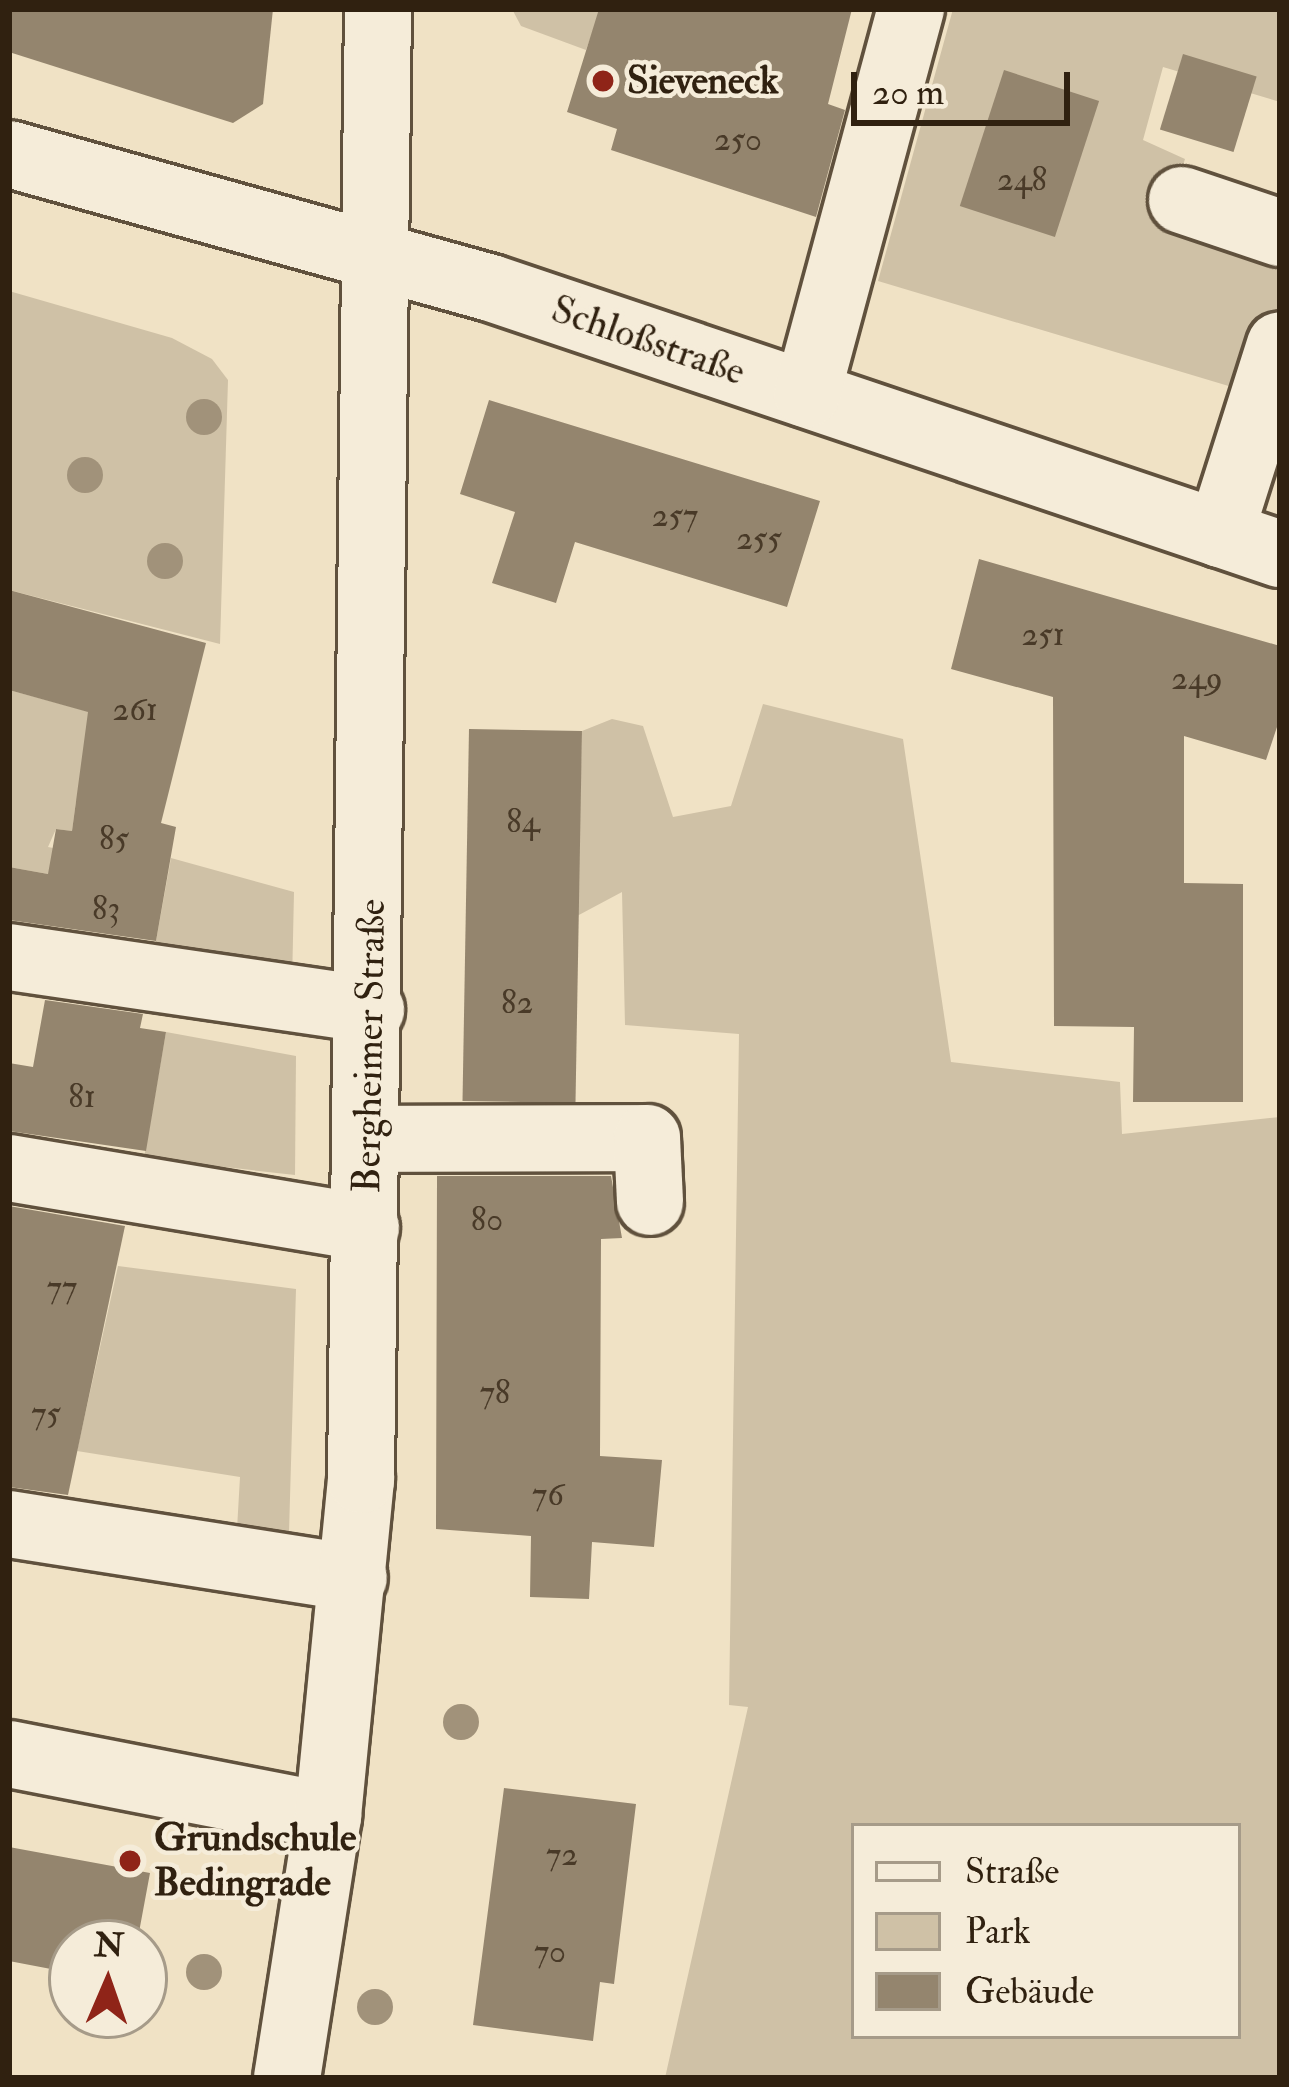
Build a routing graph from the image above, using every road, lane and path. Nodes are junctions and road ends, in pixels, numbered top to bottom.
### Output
1 (378, 9) edge
2 (911, 9) edge
3 (9, 154) edge
4 (1182, 200) dead end
5 (1280, 233) edge
6 (371, 254) junction
7 (1280, 345) edge
8 (806, 394) junction
9 (1250, 544) edge
10 (9, 957) edge
11 (371, 1010) junction
12 (367, 1139) junction
13 (9, 1168) edge
14 (650, 1202) dead end
15 (366, 1228) junction
16 (9, 1524) edge
17 (354, 1578) junction
18 (9, 1754) edge
19 (328, 1816) junction
20 (287, 2078) edge

1 - 6 street, Bergheimer Straße
2 - 8 street
3 - 6 street, Schloßstraße
4 - 5 street
6 - 8 street, Schloßstraße
6 - 11 street, Bergheimer Straße
7 - 9 street
8 - 9 street, Schloßstraße
10 - 11 street
11 - 12 street, Bergheimer Straße
12 - 14 street
12 - 15 street, Bergheimer Straße
13 - 15 street
15 - 17 street, Bergheimer Straße
16 - 17 street
17 - 19 street, Bergheimer Straße
18 - 19 street
19 - 20 street, Bergheimer Straße

